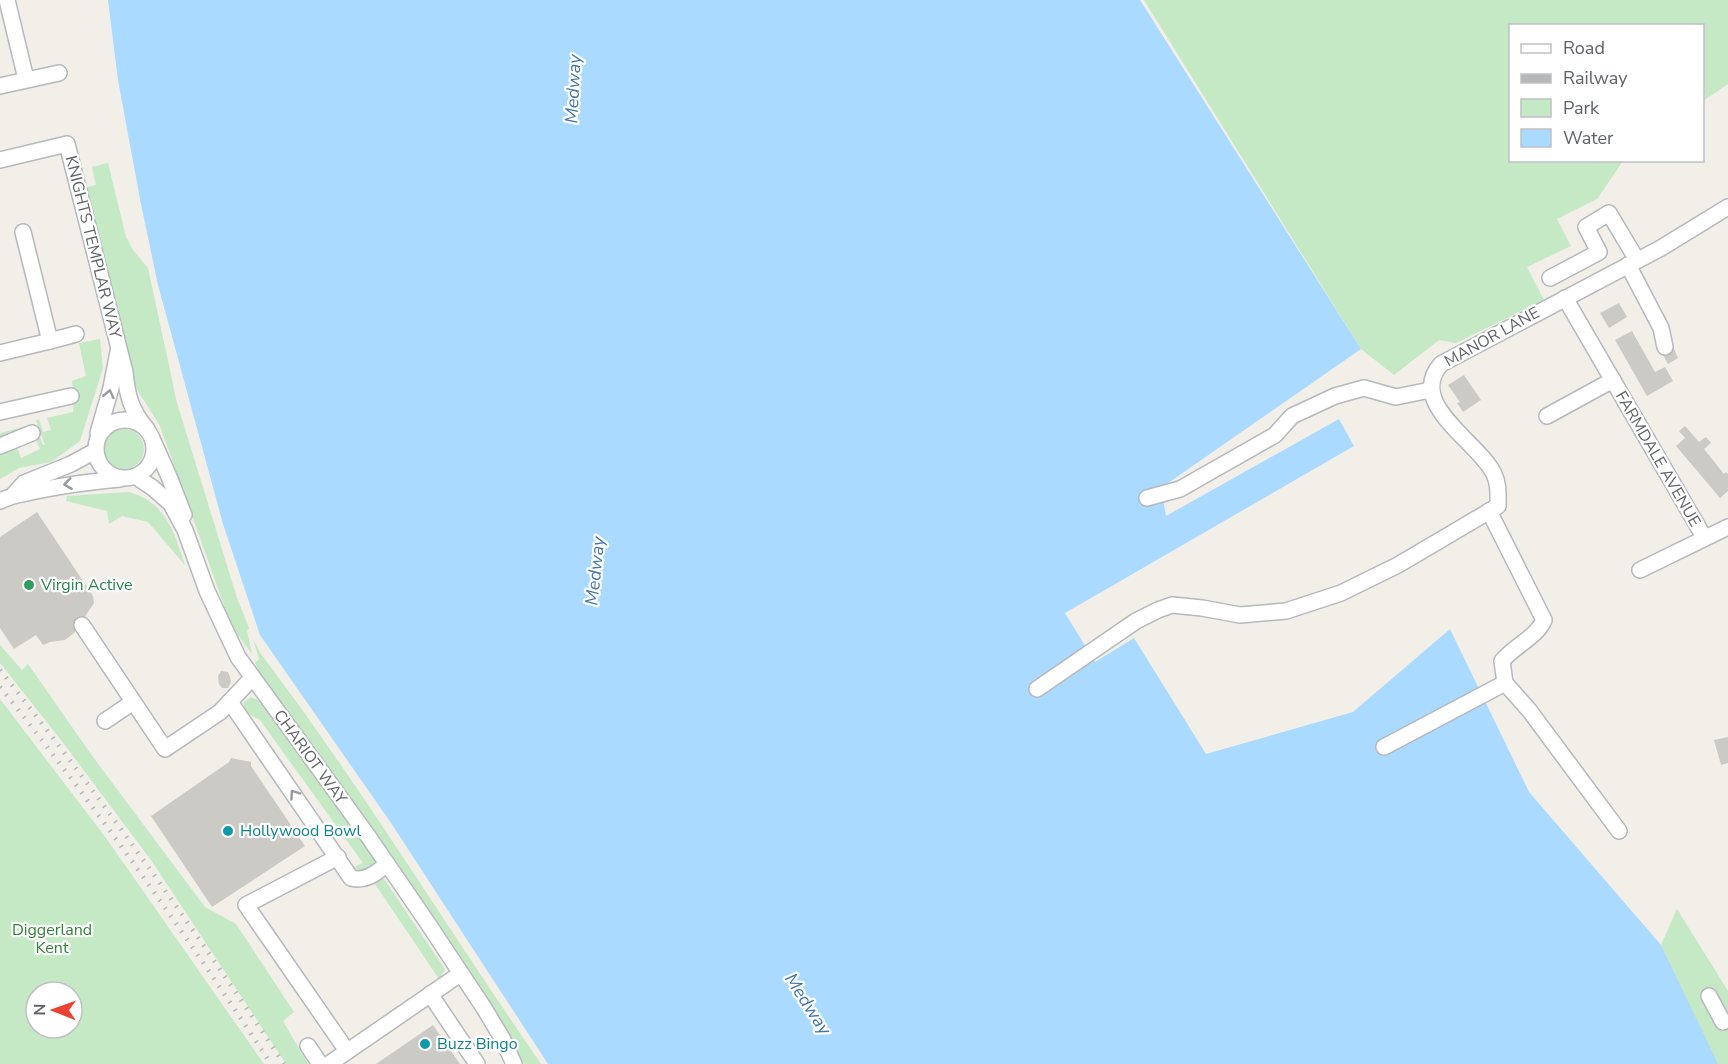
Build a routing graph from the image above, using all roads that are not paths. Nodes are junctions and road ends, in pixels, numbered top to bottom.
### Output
1 (7, 0) edge
2 (59, 72) dead end
3 (26, 79) junction
4 (0, 86) edge
5 (0, 160) edge
6 (1728, 207) edge
7 (23, 232) dead end
8 (1633, 262) junction
9 (1550, 278) dead end
10 (1565, 298) junction
11 (76, 334) dead end
12 (50, 341) junction
13 (1665, 348) dead end
14 (118, 349) junction
15 (0, 353) edge
16 (1613, 380) junction
17 (1430, 390) junction
18 (71, 396) dead end
19 (0, 412) edge
20 (1546, 417) dead end
21 (32, 433) dead end
22 (150, 436) junction
23 (96, 445) junction
24 (0, 446) edge
25 (129, 477) junction
26 (7, 497) edge
27 (1148, 498) dead end
28 (1489, 511) junction
29 (1728, 527) edge
30 (185, 530) junction
31 (1704, 537) junction
32 (1640, 570) dead end
33 (82, 625) dead end
34 (252, 678) junction
35 (1505, 683) junction
36 (1037, 689) dead end
37 (134, 702) junction
38 (230, 702) junction
39 (105, 721) dead end
40 (1384, 747) dead end
41 (1619, 831) dead end
42 (338, 857) junction
43 (387, 864) junction
44 (460, 974) junction
45 (430, 994) junction
46 (1709, 996) dead end
47 (1726, 1024) edge
48 (308, 1046) dead end
49 (346, 1051) junction
50 (320, 1064) edge
51 (328, 1064) edge
52 (477, 1064) edge
53 (514, 1064) edge

1 - 3 street
2 - 3 street
3 - 4 street
5 - 14 street, KNIGHTS TEMPLAR WAY
6 - 8 street, MANOR LANE
7 - 12 street
8 - 9 street
8 - 10 street, MANOR LANE
8 - 13 street
10 - 16 street, FARMDALE AVENUE
10 - 17 street, MANOR LANE
11 - 12 street
12 - 15 street
14 - 22 street, KNIGHTS TEMPLAR WAY
23 -> 14 street, KNIGHTS TEMPLAR WAY
16 - 20 street, FARMDALE AVENUE
16 - 31 street, FARMDALE AVENUE
17 - 27 street
17 - 28 street
18 - 19 street
21 - 24 street
22 - 23 street
22 - 25 street
22 - 30 street, KNIGHTS TEMPLAR WAY
23 - 25 street
23 - 26 street
25 -> 26 street
25 - 30 street
28 - 35 street
28 - 36 street
29 - 31 street, FARMDALE AVENUE
30 - 34 street, CHARIOT WAY
31 - 32 street, FARMDALE AVENUE
33 - 37 street
34 - 38 street
34 - 43 street, CHARIOT WAY
35 - 40 street
35 - 41 street
37 - 38 street
37 - 39 street
42 -> 38 street
42 - 43 street
42 - 49 street
43 - 44 street, CHARIOT WAY
44 - 45 street
44 - 53 street, CHARIOT WAY
45 - 49 street
45 - 52 street
46 - 47 street
48 - 50 street
49 - 51 street

